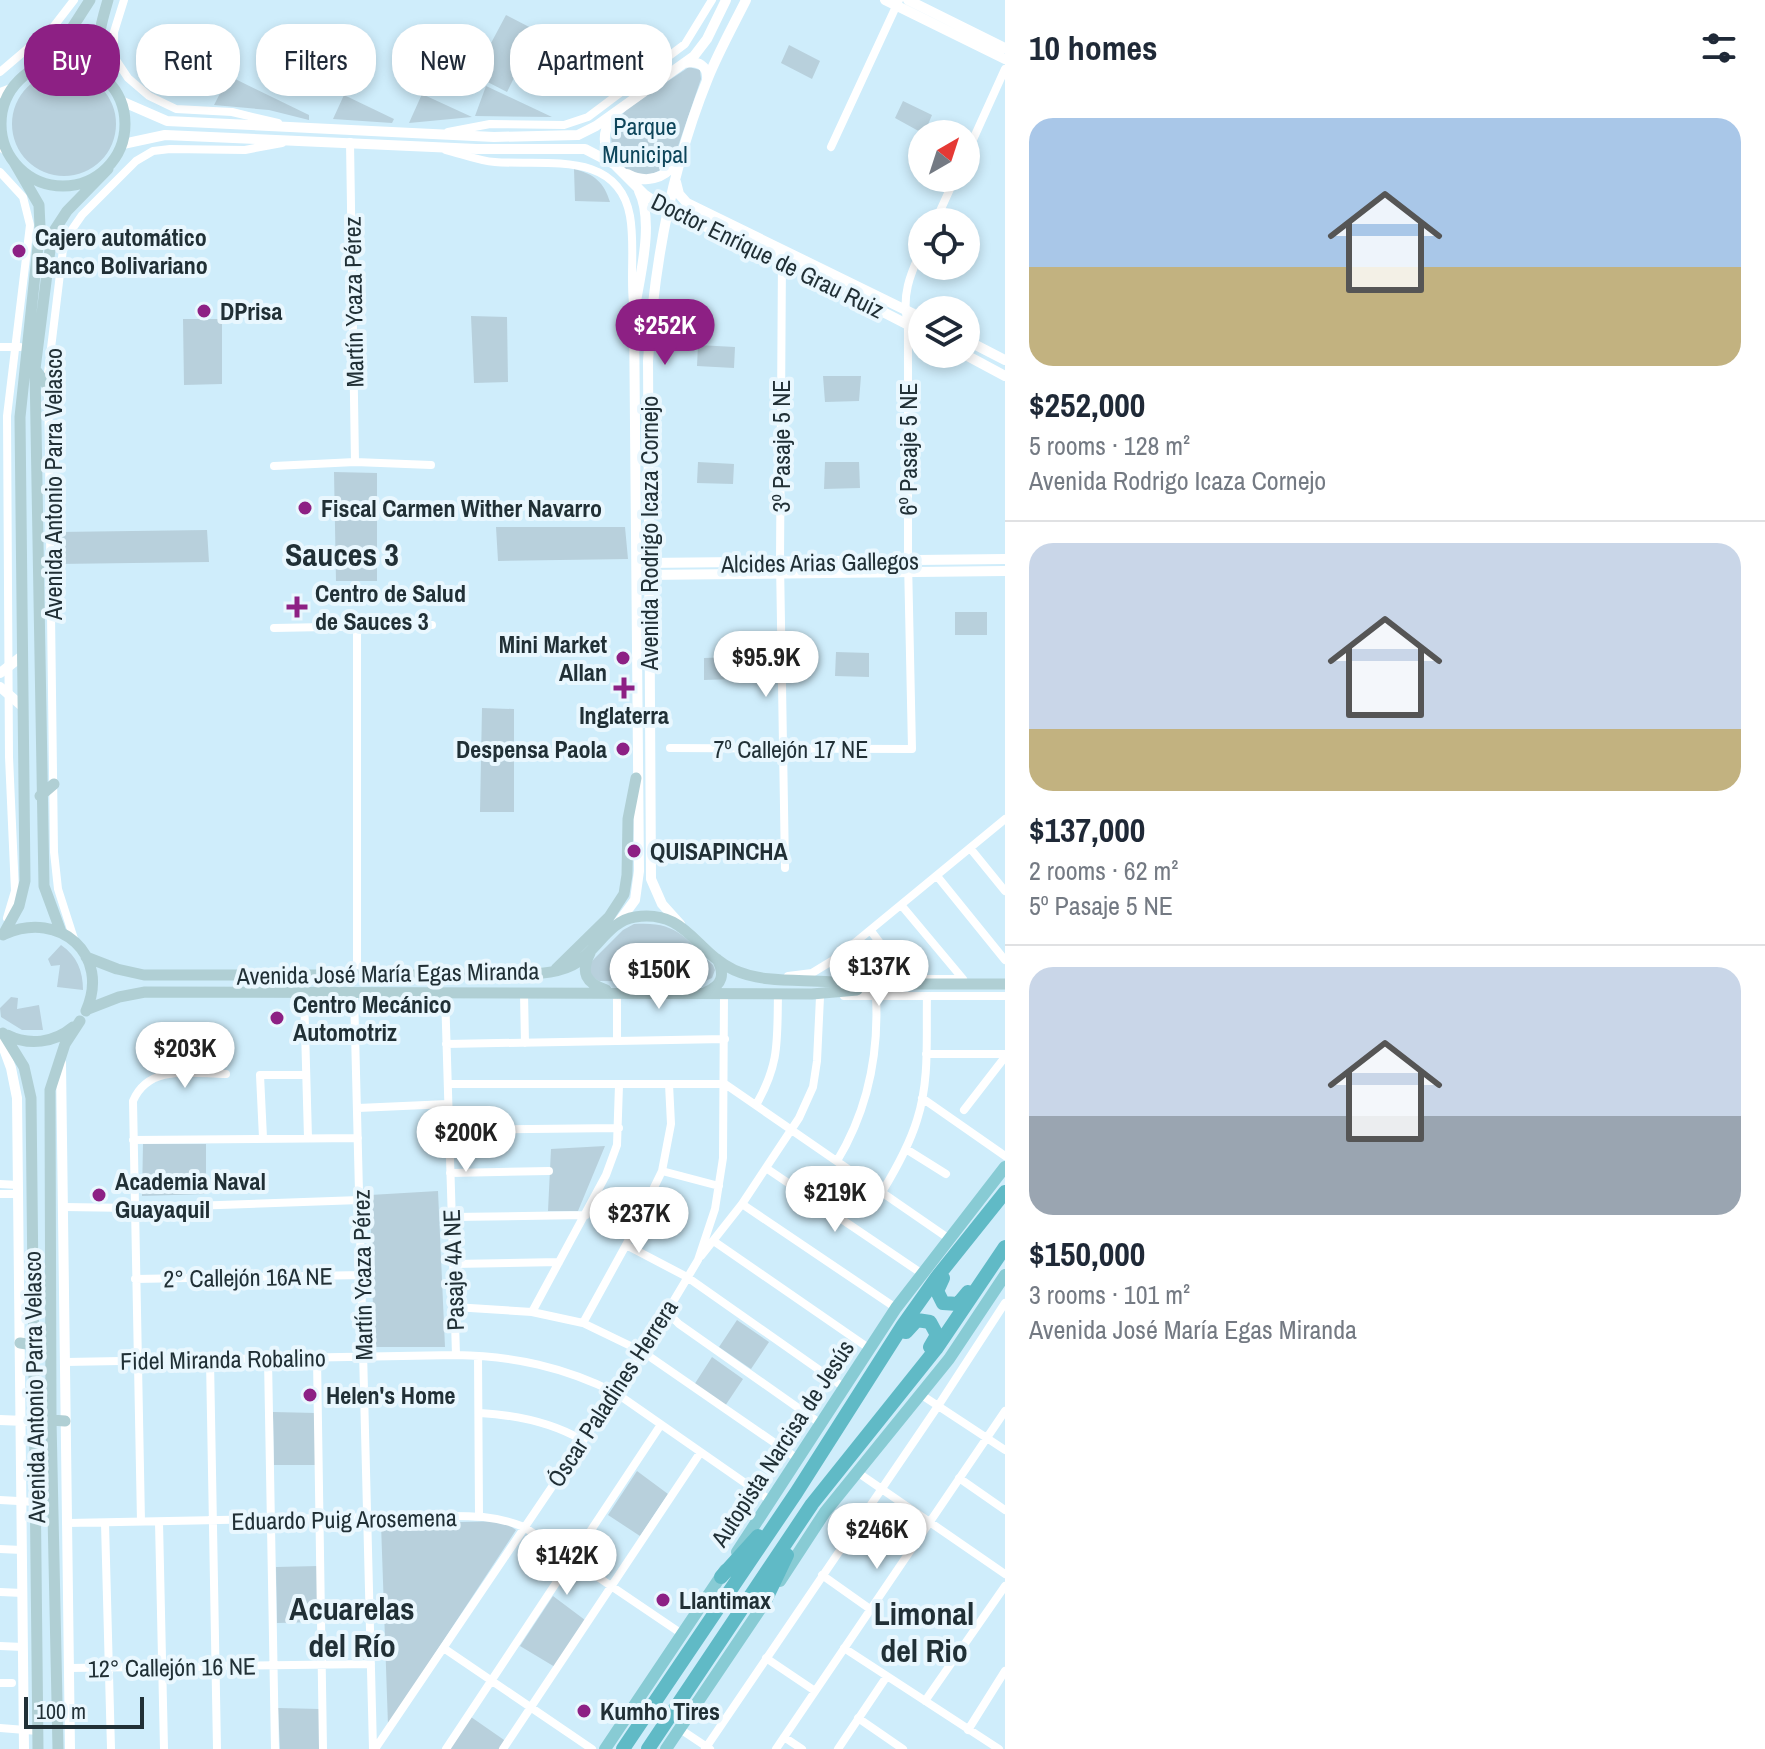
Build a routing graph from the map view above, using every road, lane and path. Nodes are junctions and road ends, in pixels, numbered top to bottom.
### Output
1 (74, 0) edge
2 (90, 0) edge
3 (108, 0) edge
4 (124, 0) edge
5 (712, 0) edge
6 (726, 0) edge
7 (746, 0) edge
8 (885, 0) edge
9 (908, 0) edge
10 (898, 3) edge
11 (101, 24) edge
12 (1005, 48) edge
13 (1005, 59) edge
14 (683, 64) junction
15 (1005, 69) edge
16 (0, 72) edge
17 (23, 76) joint
18 (707, 79) junction
19 (6, 91) edge
20 (119, 96) joint
21 (615, 112) junction
22 (980, 124) edge
23 (298, 128) junction
24 (440, 134) junction
25 (290, 142) junction
26 (350, 142) junction
27 (123, 144) junction
28 (434, 147) junction
29 (831, 147) dead end
30 (3, 148) edge
31 (681, 155) junction
32 (14, 162) junction
33 (618, 167) junction
34 (108, 169) junction
35 (0, 172) edge
36 (675, 176) junction
37 (633, 183) junction
38 (667, 210) junction
39 (782, 254) junction
40 (908, 279) edge
41 (904, 309) junction
42 (908, 311) edge
43 (634, 313) junction
44 (908, 325) joint
45 (0, 347) edge
46 (23, 347) junction
47 (980, 347) edge
48 (1005, 360) edge
49 (980, 363) edge
50 (908, 368) edge
51 (35, 369) junction
52 (1005, 376) edge
53 (49, 388) junction
54 (355, 462) junction
55 (431, 465) dead end
56 (274, 466) dead end
57 (3, 512) edge
58 (1005, 559) edge
59 (635, 563) junction
60 (649, 563) junction
61 (908, 566) junction
62 (780, 568) junction
63 (1005, 571) edge
64 (635, 575) junction
65 (649, 575) junction
66 (432, 625) dead end
67 (357, 627) junction
68 (274, 628) dead end
69 (22, 656) junction
70 (4, 670) edge
71 (4, 690) edge
72 (22, 706) junction
73 (670, 748) dead end
74 (783, 749) junction
75 (912, 749) joint
76 (636, 778) junction
77 (54, 784) junction
78 (40, 796) junction
79 (1004, 821) edge
80 (970, 848) junction
81 (785, 868) dead end
82 (937, 876) junction
83 (1005, 891) edge
84 (902, 906) junction
85 (683, 927) junction
86 (614, 928) junction
87 (871, 931) junction
88 (61, 932) junction
89 (1, 935) edge
90 (75, 943) junction
91 (590, 953) junction
92 (86, 957) junction
93 (716, 958) junction
94 (1005, 960) edge
95 (554, 970) junction
96 (357, 975) junction
97 (769, 979) junction
98 (907, 979) junction
99 (963, 979) junction
100 (831, 980) junction
101 (1005, 984) edge
102 (942, 987) junction
103 (304, 993) junction
104 (354, 993) junction
105 (445, 993) junction
106 (524, 993) junction
107 (615, 993) junction
108 (702, 994) junction
109 (724, 994) junction
110 (778, 994) junction
111 (816, 996) junction
112 (876, 996) junction
113 (927, 996) junction
114 (1005, 996) edge
115 (88, 1009) junction
116 (80, 1021) junction
117 (1, 1034) edge
118 (725, 1039) junction
119 (617, 1041) junction
120 (525, 1043) junction
121 (65, 1044) junction
122 (446, 1044) junction
123 (926, 1054) junction
124 (1005, 1055) edge
125 (226, 1074) dead end
126 (305, 1075) junction
127 (448, 1084) junction
128 (669, 1084) junction
129 (725, 1084) junction
130 (619, 1085) junction
131 (922, 1098) junction
132 (448, 1104) junction
133 (756, 1105) junction
134 (358, 1108) junction
135 (964, 1110) dead end
136 (619, 1128) junction
137 (449, 1130) junction
138 (793, 1130) junction
139 (263, 1138) junction
140 (308, 1138) junction
141 (358, 1138) junction
142 (133, 1140) junction
143 (906, 1149) junction
144 (1005, 1156) edge
145 (837, 1161) junction
146 (1005, 1167) edge
147 (766, 1168) junction
148 (549, 1171) dead end
149 (662, 1171) junction
150 (450, 1173) junction
151 (946, 1174) dead end
152 (0, 1184) edge
153 (719, 1186) junction
154 (18, 1190) junction
155 (882, 1192) junction
156 (1005, 1192) edge
157 (0, 1194) edge
158 (360, 1200) junction
159 (742, 1204) junction
160 (64, 1207) junction
161 (133, 1208) junction
162 (586, 1215) junction
163 (452, 1217) junction
164 (971, 1234) junction
165 (948, 1238) junction
166 (715, 1242) junction
167 (626, 1245) junction
168 (1002, 1251) edge
169 (698, 1260) junction
170 (559, 1262) junction
171 (453, 1264) junction
172 (921, 1273) junction
173 (362, 1275) junction
174 (1005, 1275) edge
175 (687, 1277) junction
176 (135, 1279) junction
177 (1005, 1305) edge
178 (454, 1307) junction
179 (896, 1308) junction
180 (532, 1312) junction
181 (667, 1312) junction
182 (583, 1323) junction
183 (20, 1343) junction
184 (34, 1345) junction
185 (870, 1349) junction
186 (643, 1352) junction
187 (456, 1355) junction
188 (478, 1356) junction
189 (364, 1357) junction
190 (317, 1358) junction
191 (268, 1359) junction
192 (210, 1360) junction
193 (137, 1361) junction
194 (66, 1362) junction
195 (21, 1366) junction
196 (34, 1367) junction
197 (872, 1374) junction
198 (845, 1388) junction
199 (616, 1393) junction
200 (901, 1394) junction
201 (920, 1394) junction
202 (938, 1406) junction
203 (1005, 1411) edge
204 (480, 1413) junction
205 (0, 1420) edge
206 (51, 1420) junction
207 (21, 1421) junction
208 (35, 1421) junction
209 (65, 1421) junction
210 (821, 1424) junction
211 (660, 1426) junction
212 (987, 1438) junction
213 (582, 1440) junction
214 (1005, 1450) edge
215 (700, 1453) junction
216 (798, 1459) junction
217 (857, 1472) junction
218 (959, 1478) junction
219 (880, 1488) junction
220 (0, 1500) edge
221 (791, 1500) junction
222 (22, 1501) junction
223 (771, 1501) junction
224 (36, 1502) junction
225 (1005, 1510) edge
226 (808, 1511) junction
227 (479, 1516) junction
228 (367, 1517) junction
229 (271, 1519) junction
230 (319, 1519) junction
231 (214, 1521) junction
232 (141, 1522) junction
233 (159, 1522) junction
234 (930, 1522) junction
235 (68, 1523) junction
236 (105, 1523) junction
237 (524, 1527) junction
238 (0, 1549) edge
239 (22, 1550) junction
240 (573, 1559) junction
241 (1005, 1574) edge
242 (822, 1575) junction
243 (721, 1577) junction
244 (611, 1586) junction
245 (1005, 1586) edge
246 (0, 1592) edge
247 (23, 1593) junction
248 (763, 1605) junction
249 (870, 1609) junction
250 (62, 1615) junction
251 (682, 1634) junction
252 (0, 1646) edge
253 (23, 1647) junction
254 (844, 1648) junction
255 (445, 1649) junction
256 (766, 1658) junction
257 (371, 1664) junction
258 (273, 1665) junction
259 (322, 1665) junction
260 (215, 1666) junction
261 (163, 1667) junction
262 (69, 1668) junction
263 (109, 1668) junction
264 (1005, 1671) edge
265 (887, 1676) junction
266 (493, 1681) junction
267 (0, 1683) edge
268 (12, 1683) dead end
269 (815, 1691) junction
270 (925, 1701) junction
271 (530, 1708) junction
272 (858, 1718) junction
273 (0, 1728) edge
274 (680, 1729) junction
275 (24, 1730) junction
276 (968, 1730) junction
277 (38, 1731) junction
278 (784, 1737) junction
279 (707, 1748) edge
280 (24, 1749) edge
281 (38, 1749) edge
282 (58, 1749) edge
283 (70, 1749) edge
284 (111, 1749) edge
285 (164, 1749) edge
286 (217, 1749) edge
287 (275, 1749) edge
288 (323, 1749) edge
289 (374, 1749) edge
290 (446, 1749) edge
291 (503, 1749) edge
292 (592, 1749) edge
293 (605, 1749) edge
294 (623, 1749) edge
295 (648, 1749) edge
296 (666, 1749) edge
297 (776, 1749) edge
298 (802, 1749) edge
299 (838, 1749) edge
300 (903, 1749) edge
301 (999, 1749) edge

1 - 16 street
2 - 17 main road
3 - 11 main road
4 - 23 street
5 - 24 street
6 - 14 street
7 - 18 street, Avenida Rodrigo Icaza Cornejo
8 - 10 street
9 - 12 street
10 - 13 street
10 - 29 street
14 - 18 street
14 - 21 street
15 - 22 street
17 - 19 main road
18 - 31 street, Avenida Rodrigo Icaza Cornejo
19 - 30 main road
20 - 23 street
20 - 27 main road
21 - 24 street
21 - 33 street
23 - 24 street
25 - 26 street, Doctor Enrique de Grau Ruiz
25 - 27 street, Doctor Enrique de Grau Ruiz
25 - 53 street, Avenida Antonio Parra Velasco
26 - 28 street, Doctor Enrique de Grau Ruiz
26 - 54 street, Martín Ycaza Pérez
27 - 34 main road
28 - 33 street, Doctor Enrique de Grau Ruiz
28 - 43 street, Doctor Enrique de Grau Ruiz
30 - 32 main road
31 - 33 street
31 - 36 street, Avenida Rodrigo Icaza Cornejo
32 - 34 main road
32 - 46 main road, Avenida Antonio Parra Velasco
33 - 37 street, Doctor Enrique de Grau Ruiz
34 - 51 main road, Avenida Antonio Parra Velasco
35 - 46 street, Avenida Antonio Parra Velasco
36 - 38 street, Avenida Rodrigo Icaza Cornejo
36 - 39 street, Doctor Enrique de Grau Ruiz
37 - 38 street, Doctor Enrique de Grau Ruiz
37 - 43 street, Avenida Rodrigo Icaza Cornejo
38 - 39 street, Doctor Enrique de Grau Ruiz
38 - 60 street, Avenida Rodrigo Icaza Cornejo
39 - 41 street, Doctor Enrique de Grau Ruiz
39 - 44 street, Doctor Enrique de Grau Ruiz
39 - 62 street, 3º Pasaje 5 NE
40 - 41 street, 6º Pasaje 5 NE
41 - 42 street, Doctor Enrique de Grau Ruiz
41 - 44 street, 6º Pasaje 5 NE
43 - 59 street, Avenida Rodrigo Icaza Cornejo
45 - 46 street
46 - 57 street, Avenida Antonio Parra Velasco
46 - 69 main road, Avenida Antonio Parra Velasco
47 - 48 street
49 - 52 street
50 - 61 street, 6º Pasaje 5 NE
51 - 53 main road
51 - 78 main road, Avenida Antonio Parra Velasco
53 - 77 street, Avenida Antonio Parra Velasco
54 - 55 street
54 - 56 street
57 - 70 street, Avenida Antonio Parra Velasco
58 - 61 street, Alcides Arias Gallegos
59 - 60 street, Alcides Arias Gallegos
59 - 64 street, Avenida Rodrigo Icaza Cornejo
60 - 62 street, Alcides Arias Gallegos
60 - 65 street, Avenida Rodrigo Icaza Cornejo
61 - 62 street, Alcides Arias Gallegos
61 - 63 street, Alcides Arias Gallegos
61 - 75 street, 6º Pasaje 5 NE
62 - 65 street, Alcides Arias Gallegos
62 - 74 street, 3º Pasaje 5 NE
64 - 65 street, Alcides Arias Gallegos
64 - 76 street, Avenida Rodrigo Icaza Cornejo
65 - 85 street, Avenida Rodrigo Icaza Cornejo
66 - 67 street
67 - 68 street
67 - 96 street
69 - 70 street
69 - 72 main road, Avenida Antonio Parra Velasco
70 - 71 street, Avenida Antonio Parra Velasco
71 - 72 street
71 - 89 street, Avenida Antonio Parra Velasco
72 - 89 main road, Avenida Antonio Parra Velasco
73 - 74 street, 7º Callejón 17 NE
74 - 75 street, 7º Callejón 17 NE
74 - 81 street, 3º Pasaje 5 NE
76 - 86 street, Avenida Rodrigo Icaza Cornejo
76 - 95 main road
77 - 78 main road
77 - 90 street, Avenida Antonio Parra Velasco
78 - 88 main road, Avenida Antonio Parra Velasco
79 - 80 street
80 - 82 street
80 - 83 street
82 - 84 street
82 - 94 street
84 - 87 street
84 - 99 street
85 - 86 main road, Avenida José María Egas Miranda
85 - 93 main road, Avenida José María Egas Miranda
86 - 91 main road, Avenida José María Egas Miranda
87 - 97 street
87 - 98 street
88 - 89 main road
88 - 90 main road
90 - 92 main road
91 - 95 main road, Avenida José María Egas Miranda
91 - 107 main road
92 - 96 main road, Avenida José María Egas Miranda
92 - 115 main road
93 - 97 main road, Avenida José María Egas Miranda
93 - 108 main road
95 - 96 main road, Avenida José María Egas Miranda
97 - 100 main road, Avenida José María Egas Miranda
98 - 99 street
98 - 100 street
99 - 101 street
100 - 102 main road, Avenida José María Egas Miranda
101 - 102 main road
102 - 111 main road, Avenida José María Egas Miranda
103 - 104 main road, Avenida José María Egas Miranda
103 - 115 main road, Avenida José María Egas Miranda
103 - 126 street
104 - 105 main road, Avenida José María Egas Miranda
104 - 134 street, Martín Ycaza Pérez
105 - 106 main road, Avenida José María Egas Miranda
105 - 122 street, Pasaje 4A NE
106 - 107 main road, Avenida José María Egas Miranda
106 - 120 street
107 - 108 main road, Avenida José María Egas Miranda
107 - 119 street
108 - 109 main road, Avenida José María Egas Miranda
109 - 110 main road, Avenida José María Egas Miranda
109 - 118 street, Óscar Paladines Herrera
110 - 111 main road, Avenida José María Egas Miranda
110 - 133 street
111 - 112 street
111 - 138 street
112 - 113 street
112 - 145 street
113 - 114 street
113 - 123 street
115 - 116 main road, Avenida Antonio Parra Velasco
116 - 117 main road
116 - 121 main road, Avenida Antonio Parra Velasco
117 - 154 street, Avenida Antonio Parra Velasco
117 - 184 main road, Avenida Antonio Parra Velasco
118 - 119 street
118 - 129 street, Óscar Paladines Herrera
119 - 120 street
120 - 122 street
121 - 160 street, Avenida Antonio Parra Velasco
121 - 206 main road, Avenida Antonio Parra Velasco
122 - 127 street, Pasaje 4A NE
123 - 124 street
123 - 131 street
124 - 135 street
125 - 142 street
126 - 139 street
126 - 140 street
127 - 130 street
127 - 132 street, Pasaje 4A NE
128 - 129 street
128 - 130 street
128 - 149 street
129 - 133 street
129 - 153 street, Óscar Paladines Herrera
130 - 136 street
131 - 143 street
131 - 144 street
132 - 134 street
132 - 137 street, Pasaje 4A NE
133 - 138 street
134 - 141 street, Martín Ycaza Pérez
136 - 137 street
136 - 162 street
137 - 150 street, Pasaje 4A NE
138 - 145 street
138 - 147 street
139 - 140 street
139 - 142 street
140 - 141 street
141 - 158 street, Martín Ycaza Pérez
142 - 161 street
143 - 151 street
143 - 155 street
145 - 155 street
146 - 165 main road, Autopista Narcisa de Jesús
147 - 159 street
147 - 172 street
148 - 150 street
149 - 153 street
149 - 167 street
150 - 163 street, Pasaje 4A NE
152 - 154 street
153 - 169 street, Óscar Paladines Herrera
154 - 157 street
154 - 183 street, Avenida Antonio Parra Velasco
155 - 165 street
156 - 164 highway, Autopista Narcisa de Jesús
158 - 161 street
158 - 173 street, Martín Ycaza Pérez
159 - 166 street
159 - 179 street
160 - 161 street
160 - 194 street, Avenida Antonio Parra Velasco
161 - 176 street
162 - 163 street
162 - 170 street
163 - 171 street, Pasaje 4A NE
164 - 168 highway
164 - 197 highway, Autopista Narcisa de Jesús
165 - 172 main road, Autopista Narcisa de Jesús
166 - 169 street
166 - 185 street
167 - 175 street
167 - 182 street
168 - 200 highway
169 - 175 street, Óscar Paladines Herrera
170 - 171 street
170 - 180 street
171 - 178 street, Pasaje 4A NE
172 - 179 main road, Autopista Narcisa de Jesús
173 - 176 street, 2° Callejón 16A NE
173 - 189 street, Martín Ycaza Pérez
174 - 201 main road
175 - 181 street, Óscar Paladines Herrera
175 - 198 street
176 - 193 street
177 - 202 street
178 - 180 street
178 - 187 street, Pasaje 4A NE
179 - 185 main road, Autopista Narcisa de Jesús
180 - 182 street
181 - 186 street, Óscar Paladines Herrera
181 - 210 street
182 - 186 street
183 - 184 main road
183 - 195 street, Avenida Antonio Parra Velasco
184 - 196 main road, Avenida Antonio Parra Velasco
185 - 198 main road, Autopista Narcisa de Jesús
186 - 199 street, Óscar Paladines Herrera
186 - 216 street
187 - 188 street, Fidel Miranda Robalino
187 - 189 street, Fidel Miranda Robalino
188 - 199 street, Fidel Miranda Robalino
188 - 204 street
189 - 190 street, Fidel Miranda Robalino
189 - 228 street, Martín Ycaza Pérez
190 - 191 street, Fidel Miranda Robalino
190 - 230 street
191 - 192 street, Fidel Miranda Robalino
191 - 229 street
192 - 193 street, Fidel Miranda Robalino
192 - 231 street
193 - 194 street, Fidel Miranda Robalino
193 - 232 street
194 - 209 street, Avenida Antonio Parra Velasco
195 - 196 main road
195 - 207 street, Avenida Antonio Parra Velasco
196 - 208 main road, Avenida Antonio Parra Velasco
197 - 200 highway
197 - 221 highway, Autopista Narcisa de Jesús
198 - 210 main road, Autopista Narcisa de Jesús
199 - 211 street, Fidel Miranda Robalino
199 - 213 street, Óscar Paladines Herrera
200 - 226 highway
201 - 202 street
201 - 217 main road
202 - 212 street
202 - 219 street
203 - 212 street
204 - 213 street
204 - 227 street
205 - 207 street
206 - 209 main road
206 - 250 main road, Avenida Antonio Parra Velasco
207 - 208 street
207 - 222 street, Avenida Antonio Parra Velasco
208 - 224 main road, Avenida Antonio Parra Velasco
209 - 235 street, Avenida Antonio Parra Velasco
210 - 216 main road, Autopista Narcisa de Jesús
211 - 215 street, Fidel Miranda Robalino
211 - 240 street
212 - 214 street
212 - 218 street
213 - 237 street, Óscar Paladines Herrera
215 - 223 street, Fidel Miranda Robalino
215 - 244 street
216 - 223 main road, Autopista Narcisa de Jesús
217 - 219 street
217 - 248 main road
218 - 225 street
218 - 234 street
219 - 234 street
219 - 242 street
220 - 222 street
221 - 243 highway
221 - 294 highway, Autopista Narcisa de Jesús
222 - 224 street
222 - 239 street, Avenida Antonio Parra Velasco
223 - 243 main road, Autopista Narcisa de Jesús
224 - 277 main road, Avenida Antonio Parra Velasco
226 - 248 highway
226 - 295 highway
227 - 228 street, Eduardo Puig Arosemena
227 - 237 street, Eduardo Puig Arosemena
228 - 230 street, Eduardo Puig Arosemena
228 - 257 street, Martín Ycaza Pérez
229 - 230 street, Eduardo Puig Arosemena
229 - 231 street, Eduardo Puig Arosemena
229 - 258 street
230 - 259 street
231 - 233 street, Eduardo Puig Arosemena
231 - 260 street
232 - 233 street, Eduardo Puig Arosemena
232 - 236 street, Eduardo Puig Arosemena
233 - 261 street
234 - 241 street
234 - 249 street
235 - 236 street, Eduardo Puig Arosemena
235 - 250 street, Avenida Antonio Parra Velasco
236 - 263 street
237 - 240 street, Eduardo Puig Arosemena
237 - 255 street, Óscar Paladines Herrera
238 - 239 street
239 - 247 street, Avenida Antonio Parra Velasco
240 - 244 street, Eduardo Puig Arosemena
240 - 266 street
242 - 249 street
242 - 256 street
243 - 251 main road, Autopista Narcisa de Jesús
244 - 251 street, Eduardo Puig Arosemena
244 - 271 street
245 - 270 street
246 - 247 street
247 - 253 street, Avenida Antonio Parra Velasco
248 - 274 main road
249 - 254 street
250 - 262 street, Avenida Antonio Parra Velasco
250 - 282 main road, Avenida Antonio Parra Velasco
251 - 293 main road, Autopista Narcisa de Jesús
252 - 253 street
253 - 275 street, Avenida Antonio Parra Velasco
254 - 265 street
254 - 269 street
255 - 266 street
255 - 289 street, Óscar Paladines Herrera
256 - 269 street
256 - 279 street
257 - 259 street, 12° Callejón 16 NE
257 - 289 street, Martín Ycaza Pérez
258 - 259 street, 12° Callejón 16 NE
258 - 260 street, 12° Callejón 16 NE
258 - 287 street
259 - 288 street
260 - 261 street, 12° Callejón 16 NE
260 - 286 street
261 - 263 street, 12° Callejón 16 NE
261 - 285 street
262 - 263 street, 12° Callejón 16 NE
262 - 283 street, Avenida Antonio Parra Velasco
263 - 284 street
264 - 276 street
265 - 270 street
265 - 272 street
266 - 271 street
266 - 290 street
267 - 268 street
269 - 278 street
270 - 276 street
271 - 291 street
271 - 292 street
272 - 299 street
272 - 300 street
273 - 275 street
274 - 279 street
274 - 296 main road
275 - 277 street
275 - 280 street, Avenida Antonio Parra Velasco
276 - 301 street
277 - 281 main road, Avenida Antonio Parra Velasco
278 - 297 street
278 - 298 street

